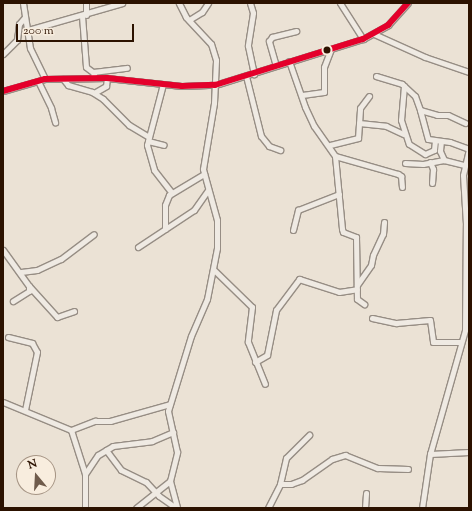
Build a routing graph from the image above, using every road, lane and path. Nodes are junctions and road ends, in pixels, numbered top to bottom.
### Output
1 (23, 3) edge
2 (86, 3) edge
3 (122, 3) edge
4 (179, 3) edge
5 (208, 3) edge
6 (250, 3) edge
7 (340, 3) edge
8 (408, 3) edge
9 (84, 15) junction
10 (25, 16) junction
11 (190, 20) junction
12 (28, 30) junction
13 (296, 31) dead end
14 (374, 34) junction
15 (363, 39) junction
16 (331, 49) junction
17 (3, 54) edge
18 (289, 61) junction
19 (276, 66) junction
20 (127, 68) dead end
21 (93, 72) junction
22 (469, 72) edge
23 (254, 74) junction
24 (246, 76) junction
25 (376, 76) dead end
26 (93, 78) junction
27 (107, 78) junction
28 (45, 79) junction
29 (63, 79) junction
30 (38, 81) junction
31 (163, 84) junction
32 (215, 85) junction
33 (404, 86) junction
34 (3, 91) edge
35 (94, 93) junction
36 (302, 95) junction
37 (369, 96) dead end
38 (420, 110) junction
39 (55, 122) dead end
40 (359, 123) junction
41 (465, 123) dead end
42 (404, 135) junction
43 (149, 139) junction
44 (435, 141) junction
45 (441, 141) junction
46 (164, 145) dead end
47 (330, 145) junction
48 (469, 148) edge
49 (280, 150) dead end
50 (335, 156) junction
51 (444, 160) junction
52 (430, 162) junction
53 (406, 163) dead end
54 (464, 165) junction
55 (204, 174) junction
56 (432, 183) dead end
57 (402, 187) dead end
58 (208, 190) junction
59 (172, 192) junction
60 (340, 194) junction
61 (384, 222) dead end
62 (165, 228) junction
63 (293, 230) dead end
64 (94, 234) dead end
65 (138, 247) dead end
66 (3, 250) edge
67 (468, 255) edge
68 (214, 270) junction
69 (21, 272) junction
70 (29, 286) junction
71 (357, 287) junction
72 (13, 301) dead end
73 (364, 304) dead end
74 (468, 305) edge
75 (74, 311) dead end
76 (372, 318) dead end
77 (8, 337) dead end
78 (461, 342) junction
79 (256, 362) junction
80 (265, 384) dead end
81 (3, 402) edge
82 (170, 404) junction
83 (25, 410) junction
84 (71, 430) junction
85 (173, 432) junction
86 (309, 435) dead end
87 (106, 450) junction
88 (469, 452) edge
89 (430, 454) junction
90 (408, 469) dead end
91 (85, 474) junction
92 (170, 481) junction
93 (280, 484) junction
94 (156, 492) junction
95 (366, 493) dead end
96 (85, 508) edge
97 (136, 508) edge
98 (177, 508) edge
99 (268, 508) edge
100 (365, 508) edge
101 (422, 508) edge

1 - 10 street
2 - 9 street
3 - 9 street
4 - 11 street
5 - 11 street
6 - 23 street
7 - 15 street
8 - 14 street
9 - 12 street
9 - 21 street
10 - 12 street
10 - 17 street
11 - 32 street
12 - 28 street
13 - 19 street
14 - 15 street
14 - 22 street
15 - 16 street
16 - 18 street
16 - 36 street
18 - 19 street
18 - 36 street
19 - 23 street
20 - 21 street
21 - 26 street
23 - 24 street
24 - 32 street
24 - 49 street
25 - 33 street
26 - 27 street
26 - 29 street
27 - 31 street
27 - 35 street
28 - 29 street
28 - 30 street
29 - 35 street
30 - 34 street
30 - 39 street
31 - 32 street
31 - 43 street
32 - 55 street
33 - 38 street
33 - 42 street
35 - 43 street
36 - 47 street
37 - 40 street
38 - 41 street
38 - 44 street
40 - 42 street
40 - 47 street
42 - 44 street
43 - 46 street
43 - 59 street
44 - 45 street
45 - 48 street
45 - 51 street
47 - 50 street
48 - 54 street
50 - 57 street
50 - 60 street
51 - 52 street
51 - 54 street
52 - 53 street
52 - 56 street
54 - 67 street
55 - 58 street
55 - 59 street
58 - 62 street
58 - 68 street
59 - 62 street
60 - 63 street
60 - 71 street
61 - 71 street
62 - 65 street
64 - 69 street
66 - 69 street
67 - 74 street
68 - 79 street
68 - 82 street
69 - 70 street
70 - 72 street
70 - 75 street
71 - 73 street
71 - 79 street
74 - 78 street
76 - 78 street
77 - 83 street
78 - 89 street
79 - 80 street
81 - 83 street
82 - 84 street
82 - 85 street
83 - 84 street
84 - 91 street
85 - 87 street
85 - 92 street
86 - 93 street
87 - 91 street
87 - 94 street
88 - 89 street
89 - 101 street
90 - 93 street
91 - 96 street
92 - 94 street
92 - 98 street
93 - 99 street
94 - 97 street
94 - 98 street
95 - 100 street

